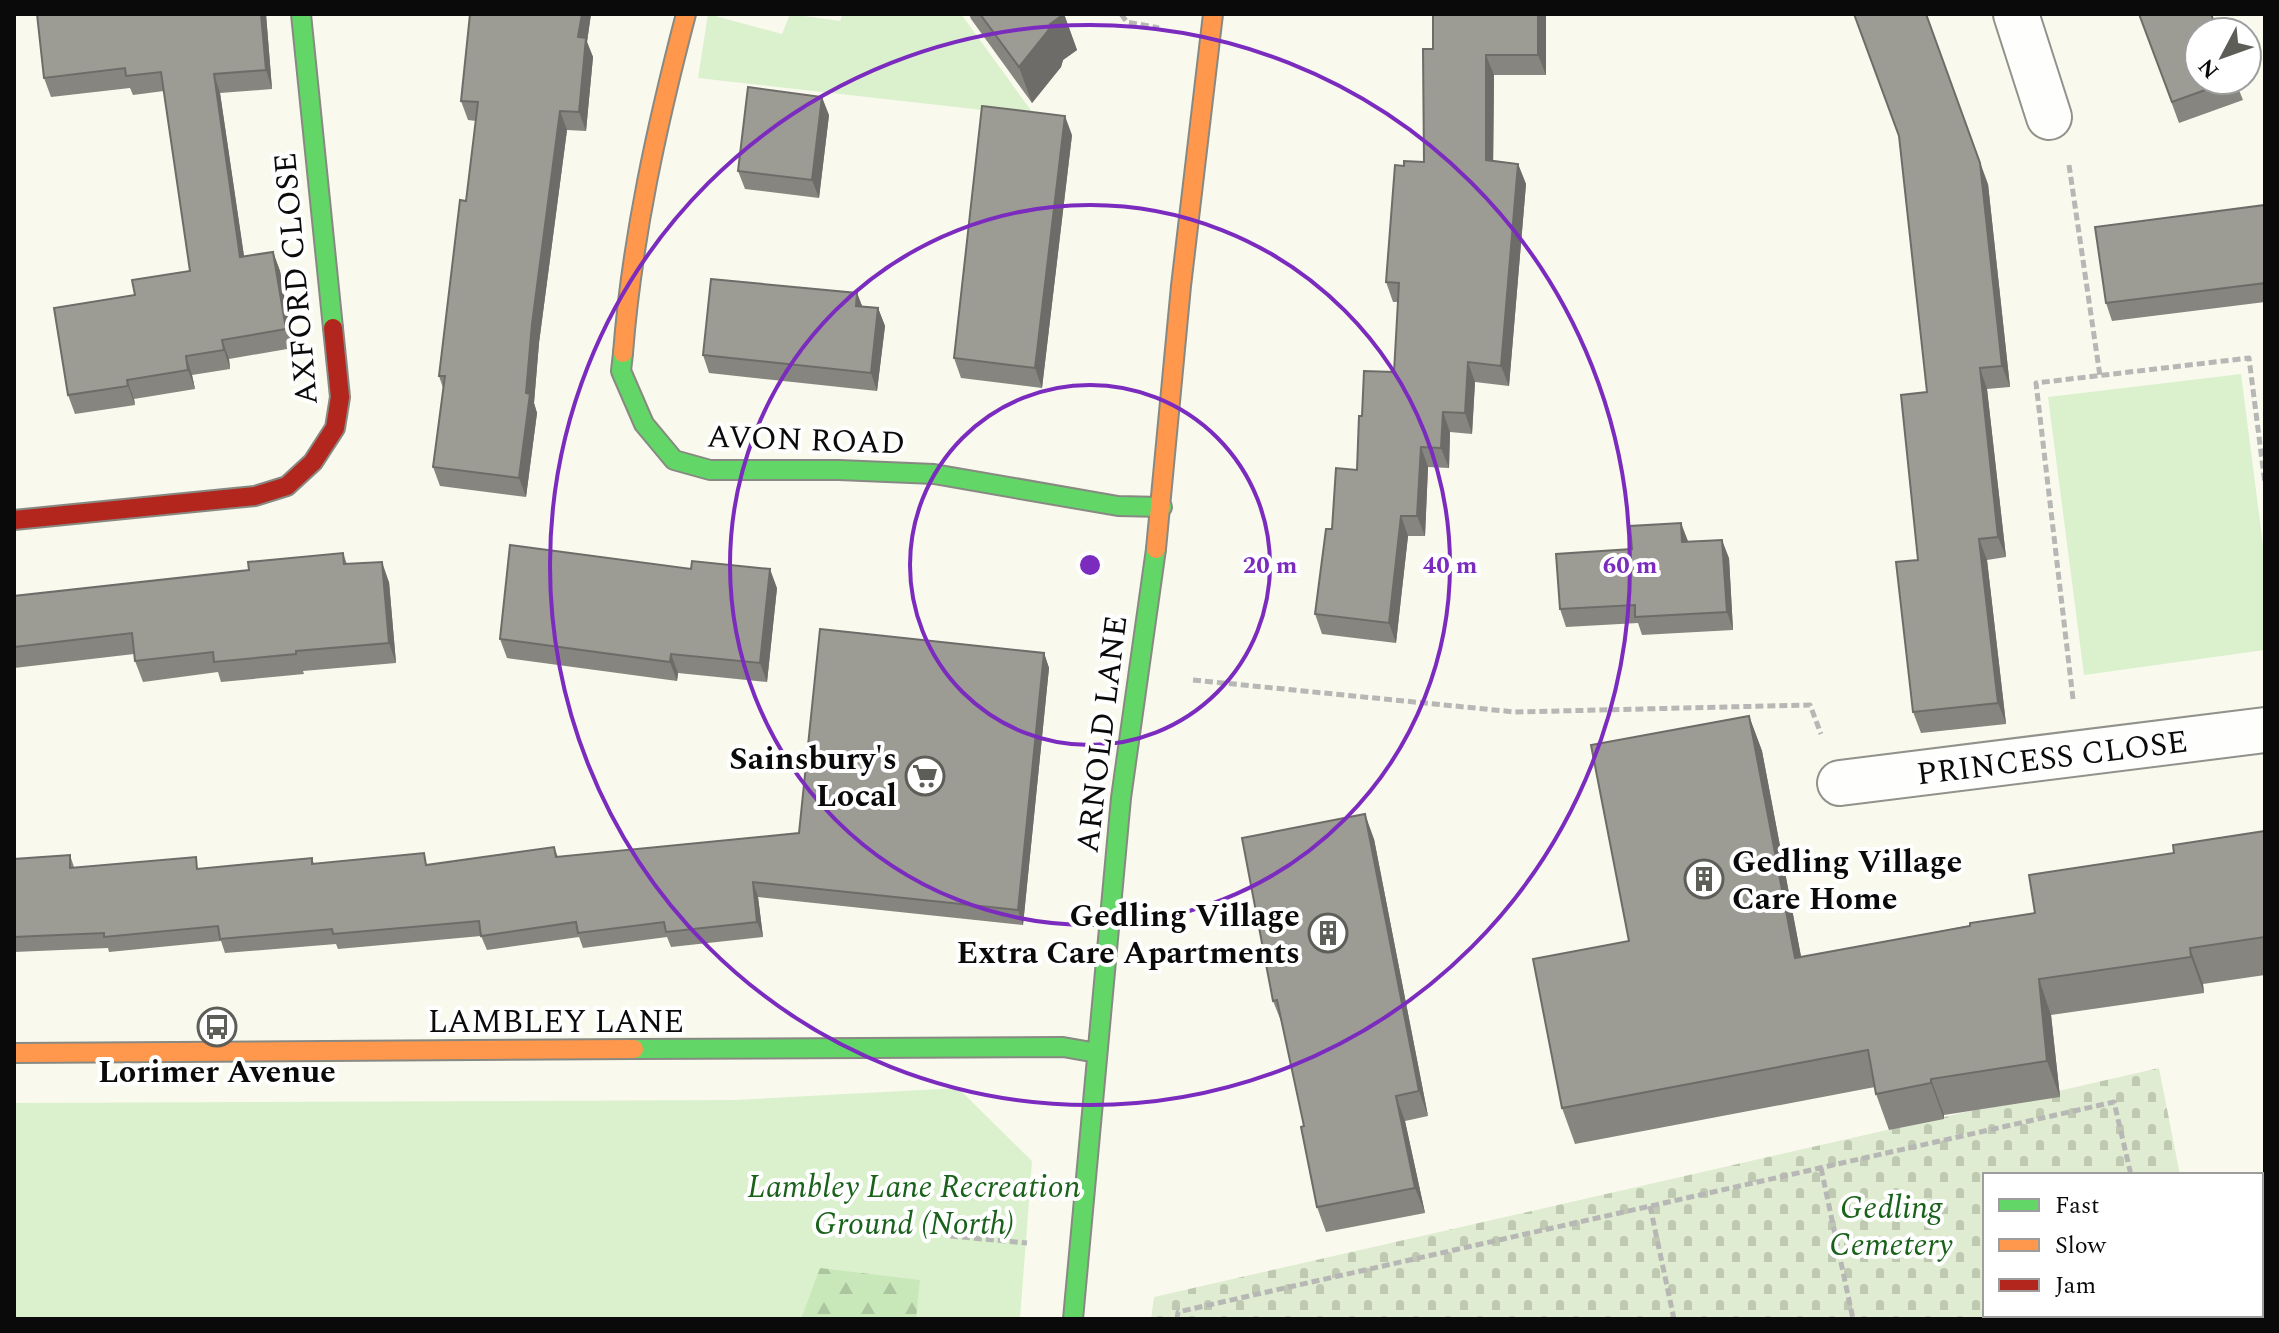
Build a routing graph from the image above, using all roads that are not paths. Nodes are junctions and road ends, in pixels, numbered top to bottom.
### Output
1 (301, 14) edge
2 (686, 14) edge
3 (1213, 14) edge
4 (2016, 14) edge
5 (2049, 117) dead end
6 (1162, 507) junction
7 (14, 520) edge
8 (2265, 730) edge
9 (1840, 783) road end
10 (14, 1053) edge
11 (1097, 1053) junction
12 (1073, 1319) edge

1 - 7 street, AXFORD CLOSE
2 - 6 street, AVON ROAD
3 - 6 street, ARNOLD LANE
4 - 5 street
6 - 11 street, ARNOLD LANE
8 - 9 street, PRINCESS CLOSE
10 - 11 street, LAMBLEY LANE
11 - 12 street, ARNOLD LANE

